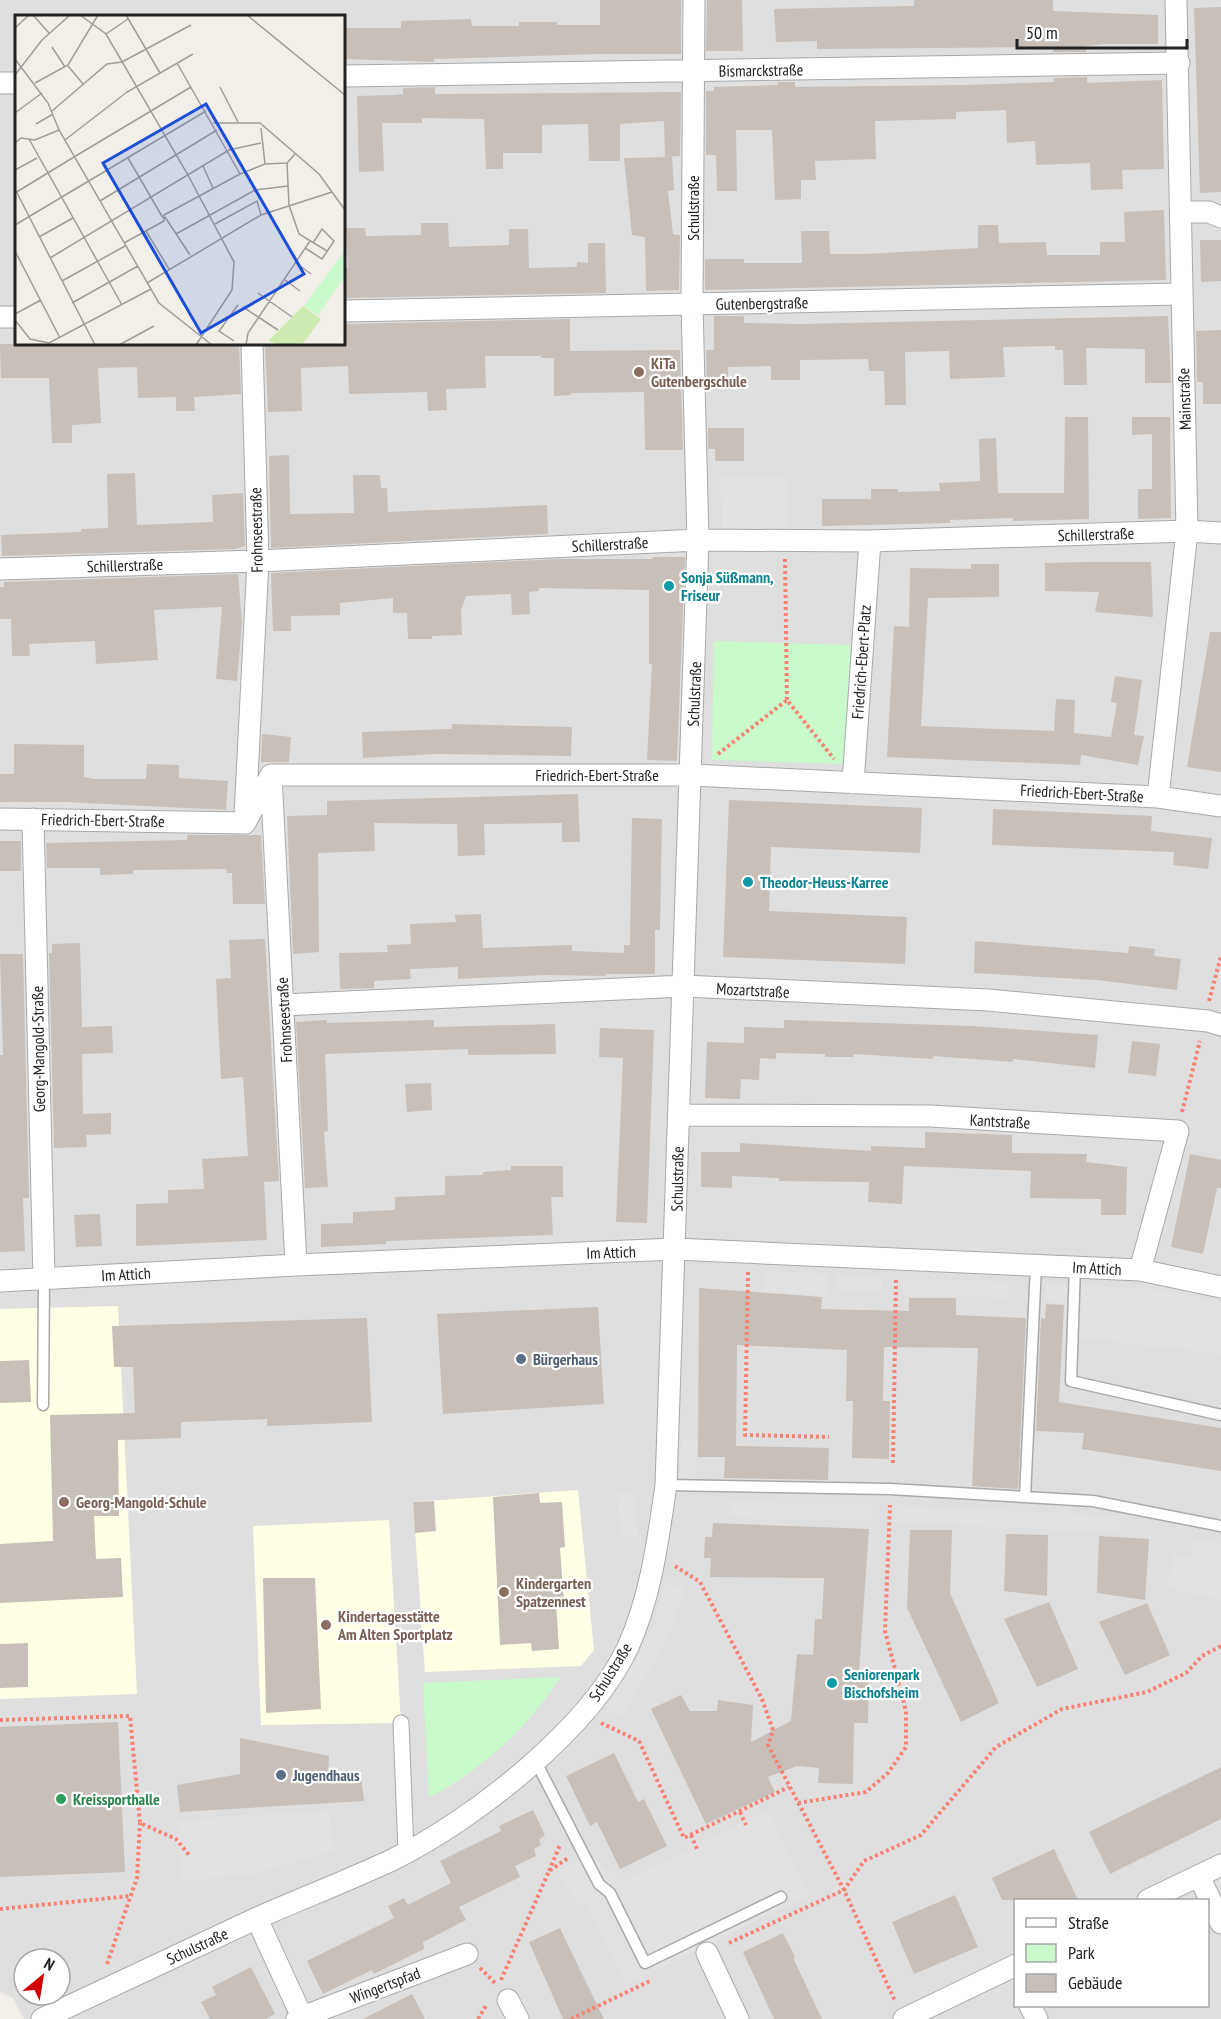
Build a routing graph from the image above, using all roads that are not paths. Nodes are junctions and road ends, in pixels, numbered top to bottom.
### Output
1 (694, 0) edge
2 (1176, 0) edge
3 (1179, 63) junction
4 (694, 71) junction
5 (345, 76) edge
6 (1182, 212) junction
7 (1221, 217) edge
8 (1181, 294) junction
9 (692, 304) junction
10 (345, 311) edge
11 (252, 345) edge
12 (1188, 531) junction
13 (1221, 533) edge
14 (698, 540) junction
15 (870, 541) junction
16 (258, 561) junction
17 (0, 568) edge
18 (271, 775) junction
19 (692, 775) junction
20 (853, 783) junction
21 (1158, 797) junction
22 (1221, 806) edge
23 (0, 819) edge
24 (33, 819) junction
25 (244, 823) junction
26 (684, 986) junction
27 (283, 1005) junction
28 (1213, 1023) edge
29 (679, 1115) junction
30 (675, 1250) junction
31 (296, 1265) junction
32 (1036, 1265) junction
33 (1075, 1267) junction
34 (1140, 1270) junction
35 (44, 1279) junction
36 (0, 1281) edge
37 (1221, 1287) edge
38 (43, 1405) dead end
39 (1221, 1415) edge
40 (666, 1485) junction
41 (1025, 1497) junction
42 (1221, 1526) edge
43 (401, 1724) dead end
44 (535, 1760) junction
45 (406, 1852) junction
46 (1221, 1865) edge
47 (1198, 1876) junction
48 (781, 1897) dead end
49 (1151, 1899) edge
50 (257, 1918) junction
51 (1221, 1923) edge
52 (707, 1953) road end
53 (467, 1954) road end
54 (1014, 1969) edge
55 (503, 1993) road end
56 (901, 2014) edge
57 (300, 2018) edge
58 (42, 2019) edge
59 (518, 2019) edge
60 (738, 2019) edge

1 - 4 street, Schulstraße
2 - 3 street, Mainstraße
3 - 4 street, Bismarckstraße
3 - 6 street, Mainstraße
4 - 5 street, Bismarckstraße
4 - 9 street, Schulstraße
6 - 7 street
6 - 8 street, Mainstraße
8 - 9 street, Gutenbergstraße
8 - 12 street, Mainstraße
9 - 10 street, Gutenbergstraße
9 - 14 street, Schulstraße
11 - 16 street, Frohnseestraße
12 - 13 street, Schillerstraße
12 - 15 street, Schillerstraße
12 - 21 street, Mainstraße
14 - 15 street, Schillerstraße
14 - 16 street, Schillerstraße
14 - 19 street, Schulstraße
15 - 20 street, Friedrich-Ebert-Platz
16 - 17 street, Schillerstraße
16 - 25 street, Frohnseestraße
18 - 19 street, Friedrich-Ebert-Straße
18 - 25 street
18 - 27 street, Frohnseestraße
19 - 20 street, Friedrich-Ebert-Straße
19 - 26 street, Schulstraße
20 - 21 street, Friedrich-Ebert-Straße
21 - 22 street, Friedrich-Ebert-Straße
23 - 24 street, Friedrich-Ebert-Straße
24 - 25 street, Friedrich-Ebert-Straße
24 - 35 street, Georg-Mangold-Straße
26 - 27 street, Mozartstraße
26 - 28 street, Mozartstraße
26 - 29 street, Schulstraße
27 - 31 street, Frohnseestraße
29 - 30 street, Schulstraße
29 - 34 street, Kantstraße
30 - 31 street, Im Attich
30 - 32 street, Im Attich
30 - 40 street, Schulstraße
31 - 35 street, Im Attich
32 - 33 street, Im Attich
32 - 41 lane
33 - 34 street, Im Attich
33 - 39 lane
34 - 37 street, Im Attich
35 - 36 street, Im Attich
35 - 38 lane
40 - 41 lane
40 - 44 street, Schulstraße
41 - 42 lane
43 - 45 street
44 - 45 street, Schulstraße
44 - 48 lane
45 - 50 street, Schulstraße
46 - 47 street
47 - 49 street
47 - 51 street
50 - 57 street, Wingertspfad
50 - 58 street, Schulstraße
52 - 60 street
53 - 57 street, Wingertspfad
54 - 56 street
55 - 59 street

